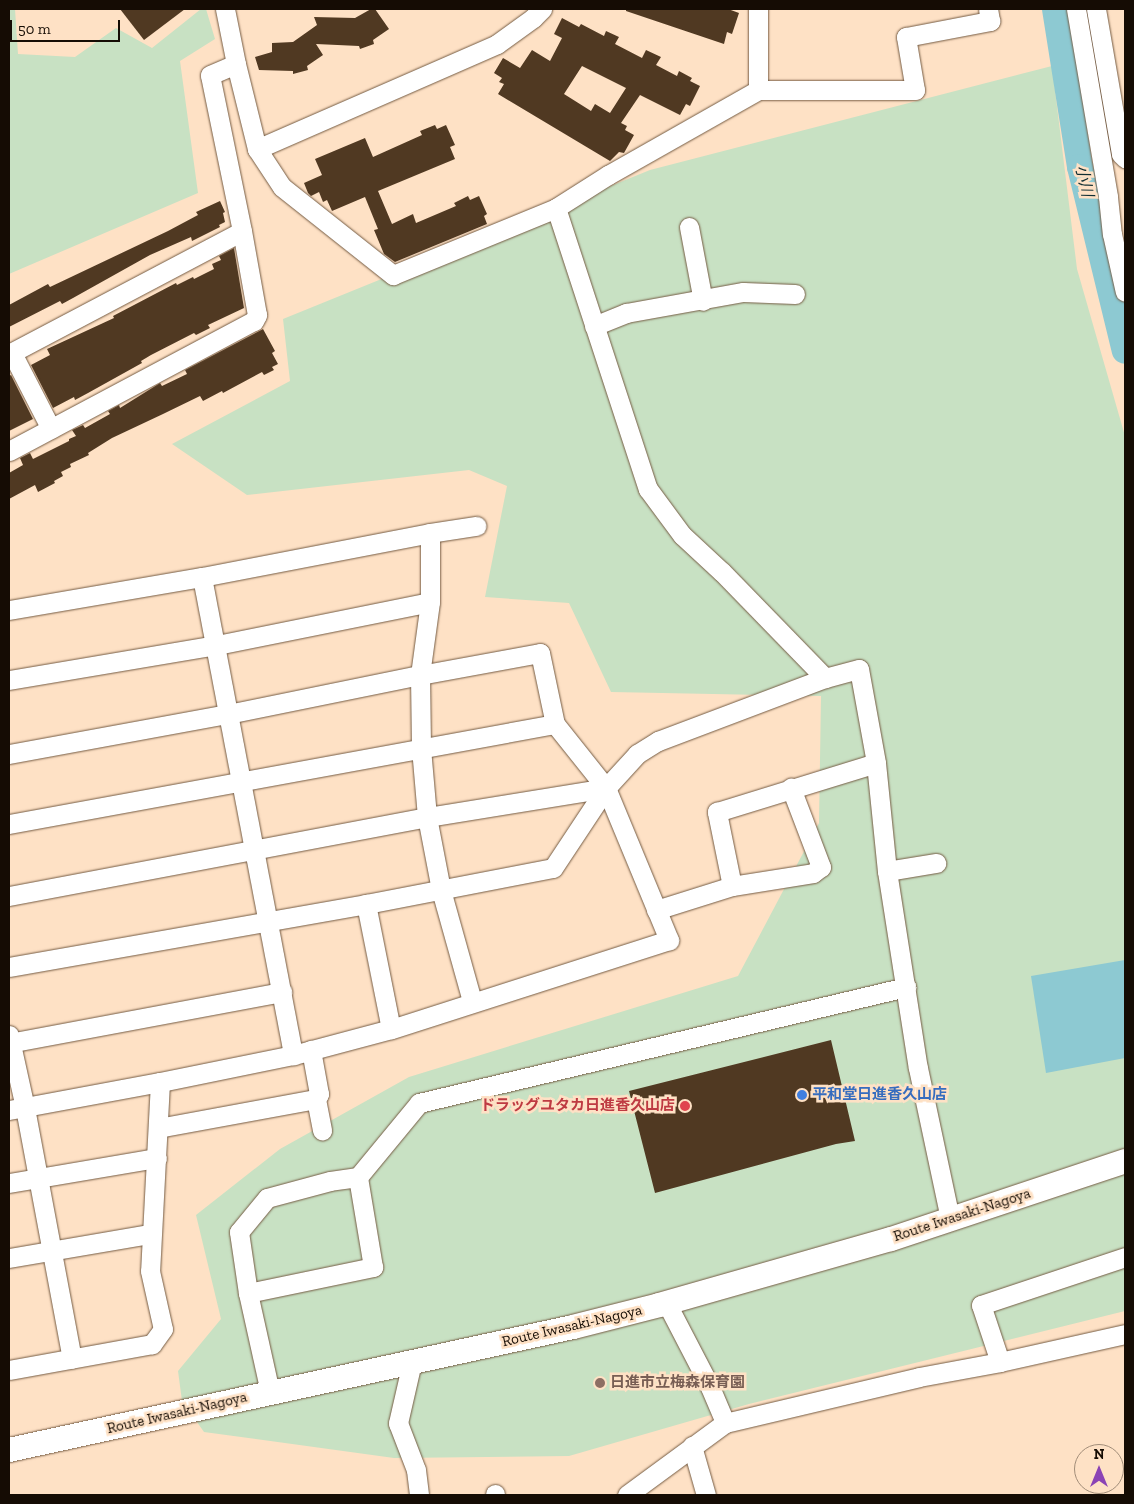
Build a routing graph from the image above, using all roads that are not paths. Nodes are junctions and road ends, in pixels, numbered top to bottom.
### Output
1 (225, 9) edge
2 (542, 9) edge
3 (758, 9) edge
4 (988, 9) edge
5 (1076, 9) edge
6 (1096, 9) edge
7 (236, 64) junction
8 (758, 90) junction
9 (257, 149) junction
10 (1125, 158) edge
11 (556, 208) junction
12 (689, 227) dead end
13 (242, 231) junction
14 (1125, 292) edge
15 (794, 294) dead end
16 (703, 301) junction
17 (594, 326) junction
18 (10, 354) edge
19 (51, 428) junction
20 (9, 451) edge
21 (476, 526) dead end
22 (430, 533) junction
23 (202, 578) junction
24 (430, 602) junction
25 (9, 610) edge
26 (217, 645) junction
27 (420, 674) junction
28 (825, 678) junction
29 (9, 680) edge
30 (228, 714) junction
31 (555, 724) junction
32 (421, 748) junction
33 (9, 754) edge
34 (876, 763) junction
35 (242, 782) junction
36 (606, 788) junction
37 (791, 788) junction
38 (428, 817) junction
39 (9, 824) edge
40 (253, 852) junction
41 (936, 863) dead end
42 (887, 871) junction
43 (732, 886) junction
44 (441, 890) junction
45 (9, 896) edge
46 (366, 904) junction
47 (656, 910) junction
48 (267, 922) junction
49 (9, 967) edge
50 (906, 987) junction
51 (282, 992) junction
52 (472, 1001) junction
53 (391, 1029) junction
54 (9, 1040) edge
55 (302, 1053) junction
56 (160, 1082) junction
57 (316, 1099) junction
58 (17, 1109) edge
59 (158, 1128) junction
60 (322, 1130) dead end
61 (156, 1158) junction
62 (1125, 1161) edge
63 (358, 1177) junction
64 (37, 1178) junction
65 (9, 1184) edge
66 (950, 1219) junction
67 (150, 1234) junction
68 (51, 1251) junction
69 (1125, 1257) edge
70 (9, 1258) edge
71 (248, 1293) junction
72 (666, 1302) junction
73 (1125, 1334) edge
74 (72, 1359) junction
75 (412, 1362) junction
76 (1000, 1362) junction
77 (9, 1370) edge
78 (270, 1392) junction
79 (725, 1423) junction
80 (692, 1446) junction
81 (9, 1450) edge
82 (419, 1495) edge
83 (627, 1495) edge
84 (706, 1495) edge

1 - 7 street
2 - 9 street
3 - 8 street
4 - 8 street
5 - 14 street
6 - 10 street
7 - 9 street
7 - 13 street
8 - 11 street
9 - 11 street
11 - 17 street
12 - 16 street
13 - 18 street
13 - 19 street
15 - 16 street
16 - 17 street
17 - 28 street
18 - 19 street
19 - 20 street
21 - 22 street
22 - 23 street
22 - 24 street
23 - 25 street
23 - 26 street
24 - 26 street
24 - 27 street
26 - 29 street
26 - 30 street
27 - 30 street
27 - 31 street
27 - 32 street
28 - 34 street
28 - 36 street
30 - 33 street
30 - 35 street
31 - 32 street
31 - 36 street
32 - 35 street
32 - 38 street
34 - 37 street
34 - 42 street
35 - 39 street
35 - 40 street
36 - 38 street
36 - 44 street
36 - 47 street
37 - 43 street
37 - 43 street
38 - 40 street
38 - 44 street
40 - 45 street
40 - 48 street
41 - 42 street
42 - 50 street
43 - 47 street
44 - 46 street
44 - 52 street
46 - 48 street
46 - 53 street
47 - 52 street
48 - 49 street
48 - 51 street
50 - 63 street
50 - 66 street
51 - 54 street
51 - 55 street
52 - 53 street
53 - 55 street
54 - 58 street
55 - 56 street
55 - 57 street
56 - 58 street
56 - 59 street
57 - 59 street
57 - 60 street
58 - 64 street
59 - 61 street
61 - 64 street
61 - 67 street
62 - 66 main road, Route Iwasaki-Nagoya
63 - 71 street
63 - 71 street
64 - 65 street
64 - 68 street
66 - 72 main road, Route Iwasaki-Nagoya
67 - 68 street
67 - 74 street
68 - 70 street
68 - 74 street
69 - 76 street
71 - 78 street
72 - 75 main road, Route Iwasaki-Nagoya
72 - 79 street
73 - 76 street
74 - 77 street
75 - 78 main road, Route Iwasaki-Nagoya
75 - 82 street
76 - 79 street
78 - 81 main road, Route Iwasaki-Nagoya
79 - 80 street
80 - 83 street
80 - 84 street

